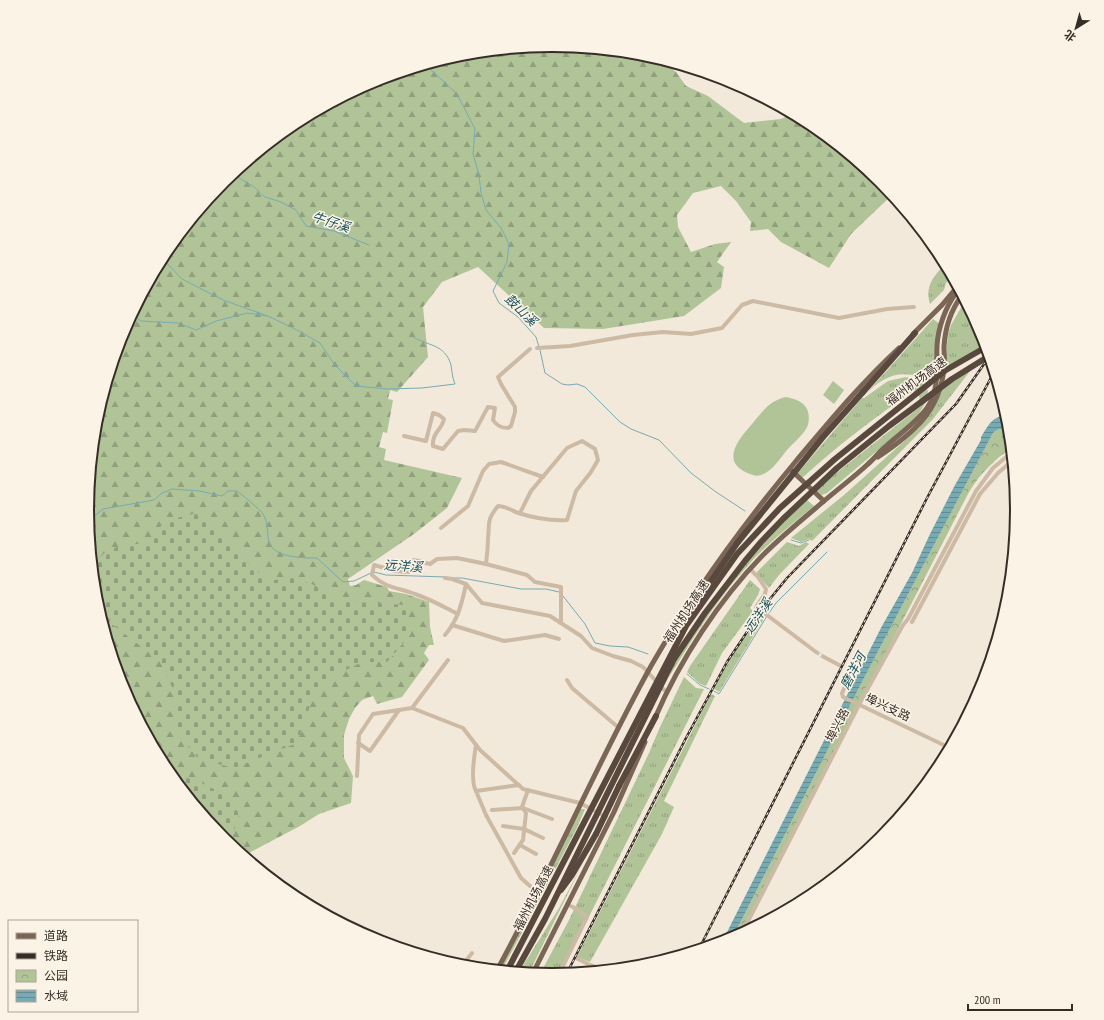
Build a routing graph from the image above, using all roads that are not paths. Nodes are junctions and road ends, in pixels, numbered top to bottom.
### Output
1 (954, 290) edge
2 (956, 294) edge
3 (959, 300) edge
4 (914, 307) dead end
5 (915, 333) junction
6 (537, 348) dead end
7 (530, 349) dead end
8 (981, 350) edge
9 (984, 359) edge
10 (404, 436) dead end
11 (1007, 457) edge
12 (869, 464) junction
13 (1007, 465) edge
14 (790, 469) junction
15 (543, 477) junction
16 (824, 501) junction
17 (520, 513) junction
18 (441, 528) dead end
19 (486, 564) junction
20 (750, 569) junction
21 (445, 578) dead end
22 (466, 584) junction
23 (758, 608) dead end
24 (763, 612) dead end
25 (458, 614) junction
26 (910, 620) junction
27 (561, 623) junction
28 (452, 625) junction
29 (686, 626) junction
30 (446, 635) dead end
31 (559, 639) dead end
32 (816, 652) tunnel mouth
33 (824, 656) tunnel mouth
34 (448, 660) dead end
35 (841, 666) dead end
36 (848, 671) dead end
37 (648, 673) junction
38 (567, 680) dead end
39 (667, 693) junction
40 (859, 704) junction
41 (412, 708) junction
42 (399, 710) junction
43 (656, 716) junction
44 (619, 728) junction
45 (358, 743) junction
46 (476, 745) junction
47 (945, 746) edge
48 (357, 776) dead end
49 (519, 785) junction
50 (528, 790) junction
51 (476, 791) junction
52 (580, 803) junction
53 (523, 808) junction
54 (492, 810) dead end
55 (552, 819) dead end
56 (610, 819) junction
57 (503, 826) dead end
58 (524, 829) junction
59 (543, 838) dead end
60 (520, 845) junction
61 (514, 853) dead end
62 (536, 854) dead end
63 (530, 886) dead end
64 (554, 900) junction
65 (568, 905) junction
66 (746, 925) edge
67 (472, 953) dead end
68 (569, 954) junction
69 (467, 960) edge
70 (500, 965) edge
71 (509, 966) edge
72 (594, 966) edge
73 (519, 967) edge
74 (536, 967) edge
75 (562, 968) edge

1 - 5 main road
2 - 12 main road
3 - 12 main road
4 - 6 street
5 - 14 main road
5 - 29 highway, bridge
7 - 10 street
8 - 29 highway, 福州机场高速, bridge
9 - 64 highway, 福州机场高速, bridge
11 - 26 street, 埠兴路
12 - 16 main road
13 - 26 street, 埠兴路
14 - 16 main road
14 - 37 main road
15 - 17 street
15 - 17 street
15 - 18 street
16 - 20 main road
17 - 19 street
19 - 25 street
19 - 27 street
20 - 23 street
20 - 39 main road
21 - 22 street
22 - 25 street
22 - 27 street
24 - 32 street
25 - 28 street
26 - 40 street, 埠兴路
27 - 37 street
28 - 30 street
28 - 31 street
29 - 71 highway, 福州机场高速, bridge
33 - 35 street
34 - 41 street
36 - 40 street, 埠兴支路
37 - 39 street
37 - 44 main road
38 - 44 street
39 - 43 main road
40 - 47 street, 埠兴支路
40 - 66 street, 埠兴路
41 - 42 street
41 - 46 street
42 - 45 street
42 - 45 street
43 - 56 main road
43 - 64 highway, bridge
44 - 52 main road
45 - 48 street
46 - 49 street
46 - 51 street
49 - 50 street
49 - 51 street
50 - 52 street
50 - 53 street
51 - 63 street
52 - 56 street
52 - 70 main road
53 - 54 street
53 - 55 street
53 - 58 street
56 - 65 main road
57 - 58 street
58 - 59 street
58 - 60 street
60 - 61 street
60 - 62 street
64 - 73 highway, 福州机场高速, bridge
65 - 68 street
65 - 74 main road
67 - 69 street
68 - 72 street
68 - 75 street

